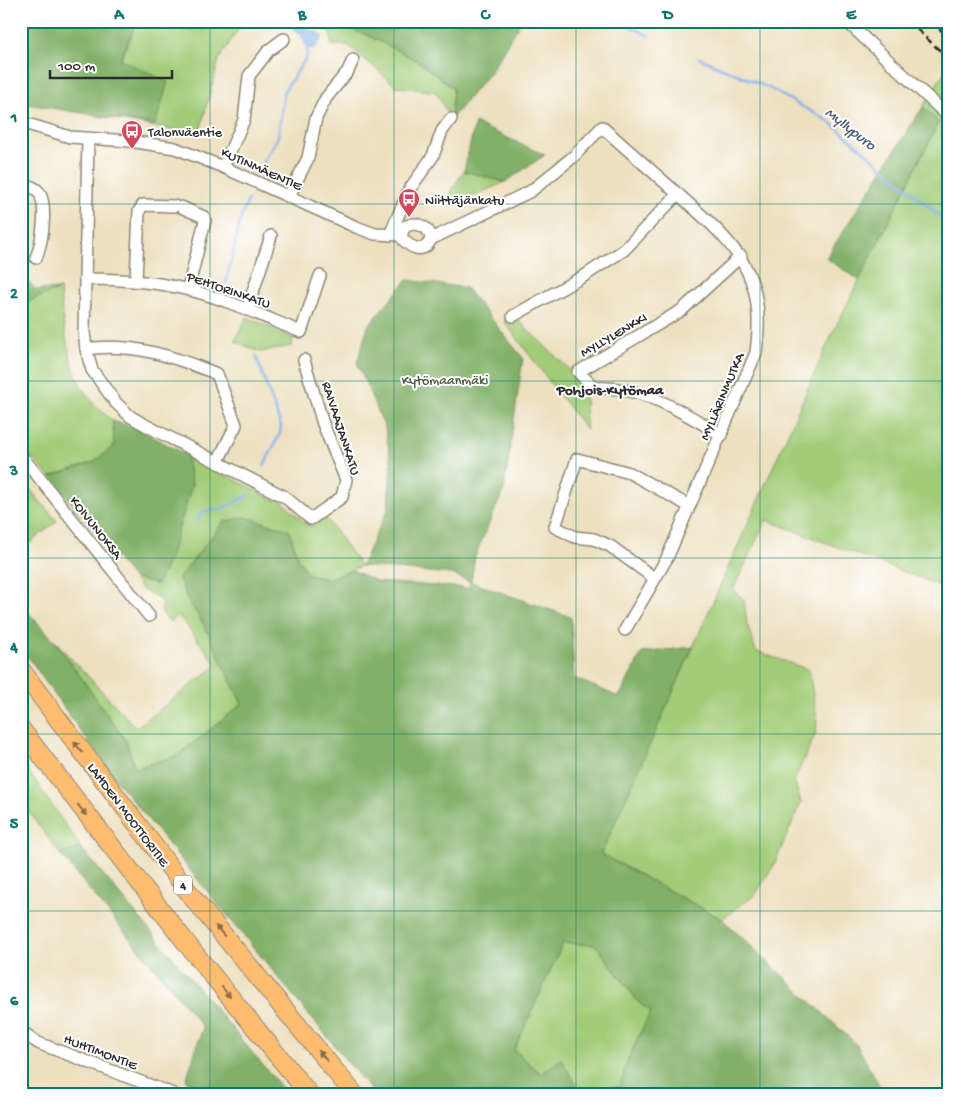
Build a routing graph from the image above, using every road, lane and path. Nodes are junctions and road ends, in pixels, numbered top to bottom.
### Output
1 (846, 21) edge
2 (284, 39) dead end
3 (353, 60) dead end
4 (949, 117) edge
5 (451, 119) dead end
6 (21, 122) edge
7 (602, 127) joint
8 (88, 139) junction
9 (223, 167) junction
10 (21, 184) edge
11 (678, 194) junction
12 (289, 196) junction
13 (395, 235) junction
14 (271, 236) dead end
15 (432, 239) junction
16 (741, 256) junction
17 (36, 258) dead end
18 (320, 276) dead end
19 (85, 279) junction
20 (136, 281) junction
21 (188, 290) junction
22 (247, 310) junction
23 (513, 316) dead end
24 (86, 349) junction
25 (304, 360) dead end
26 (722, 435) junction
27 (21, 455) edge
28 (218, 461) junction
29 (689, 506) junction
30 (654, 578) junction
31 (149, 616) dead end
32 (625, 630) dead end
33 (21, 670) edge
34 (21, 729) edge
35 (21, 1031) edge
36 (173, 1094) edge
37 (309, 1094) edge
38 (354, 1094) edge

1 - 4 street
2 - 9 street
3 - 12 street
5 - 13 street
6 - 8 street, KUTINMÄENTIE
7 - 11 street, MYLLÄRINMUTKA
7 - 15 street, KUTINMÄENTIE
8 - 9 street, KUTINMÄENTIE
8 - 19 street
9 - 12 street, KUTINMÄENTIE
10 - 17 street
11 - 16 street, MYLLÄRINMUTKA
11 - 23 street
12 - 13 street, KUTINMÄENTIE
13 - 15 street, KUTINMÄENTIE
13 - 15 street
14 - 22 street
16 - 26 street, MYLLÄRINMUTKA
16 - 26 street, MYLLYLENKKI
18 - 22 street, PEHTORINKATU
19 - 20 street, PEHTORINKATU
19 - 24 street
20 - 21 street, PEHTORINKATU
20 - 21 street
21 - 22 street, PEHTORINKATU
24 - 28 street
24 - 28 street
25 - 28 street, RAIVAAJANKATU
26 - 29 street, MYLLÄRINMUTKA
27 - 31 street, KOIVUNOKSA
29 - 30 street, MYLLÄRINMUTKA
29 - 30 street
30 - 32 street, MYLLÄRINMUTKA
38 -> 33 highway, LAHDEN MOOTTORITIE / 4
34 -> 37 highway, 4
35 - 36 street, HUHTIMONTIE

